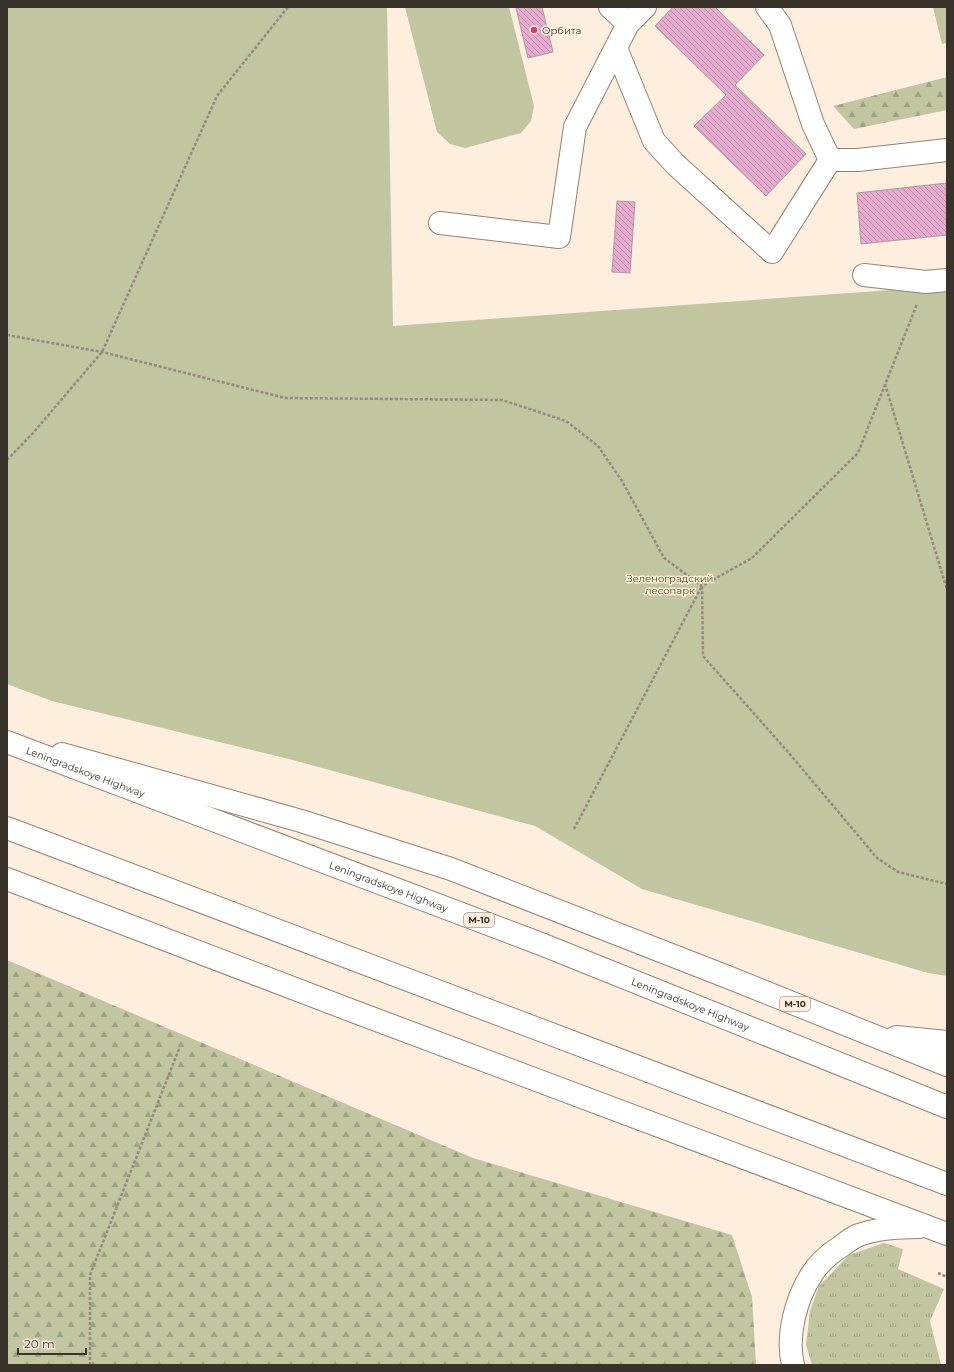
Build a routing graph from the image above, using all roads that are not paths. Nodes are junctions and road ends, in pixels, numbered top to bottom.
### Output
1 (610, 7) edge
2 (645, 7) edge
3 (766, 7) edge
4 (628, 24) junction
5 (616, 48) junction
6 (947, 150) edge
7 (830, 160) junction
8 (440, 223) dead end
9 (864, 275) dead end
10 (947, 280) edge
11 (7, 738) edge
12 (7, 742) edge
13 (7, 828) edge
14 (7, 879) edge
15 (865, 1032) junction
16 (947, 1042) edge
17 (947, 1065) edge
18 (947, 1107) edge
19 (947, 1184) edge
20 (939, 1230) edge
21 (793, 1365) edge

1 - 4 main road
2 - 4 main road
3 - 7 main road
4 - 5 main road
5 - 7 main road
5 - 8 main road
6 - 7 main road
9 - 10 main road
11 - 15 main road, Leningradskoye Highway / М-10
12 - 18 main road, Leningradskoye Highway / М-10
13 - 19 main road
14 - 20 main road
15 - 16 main road
15 - 17 main road, Leningradskoye Highway / М-10
20 - 21 main road

